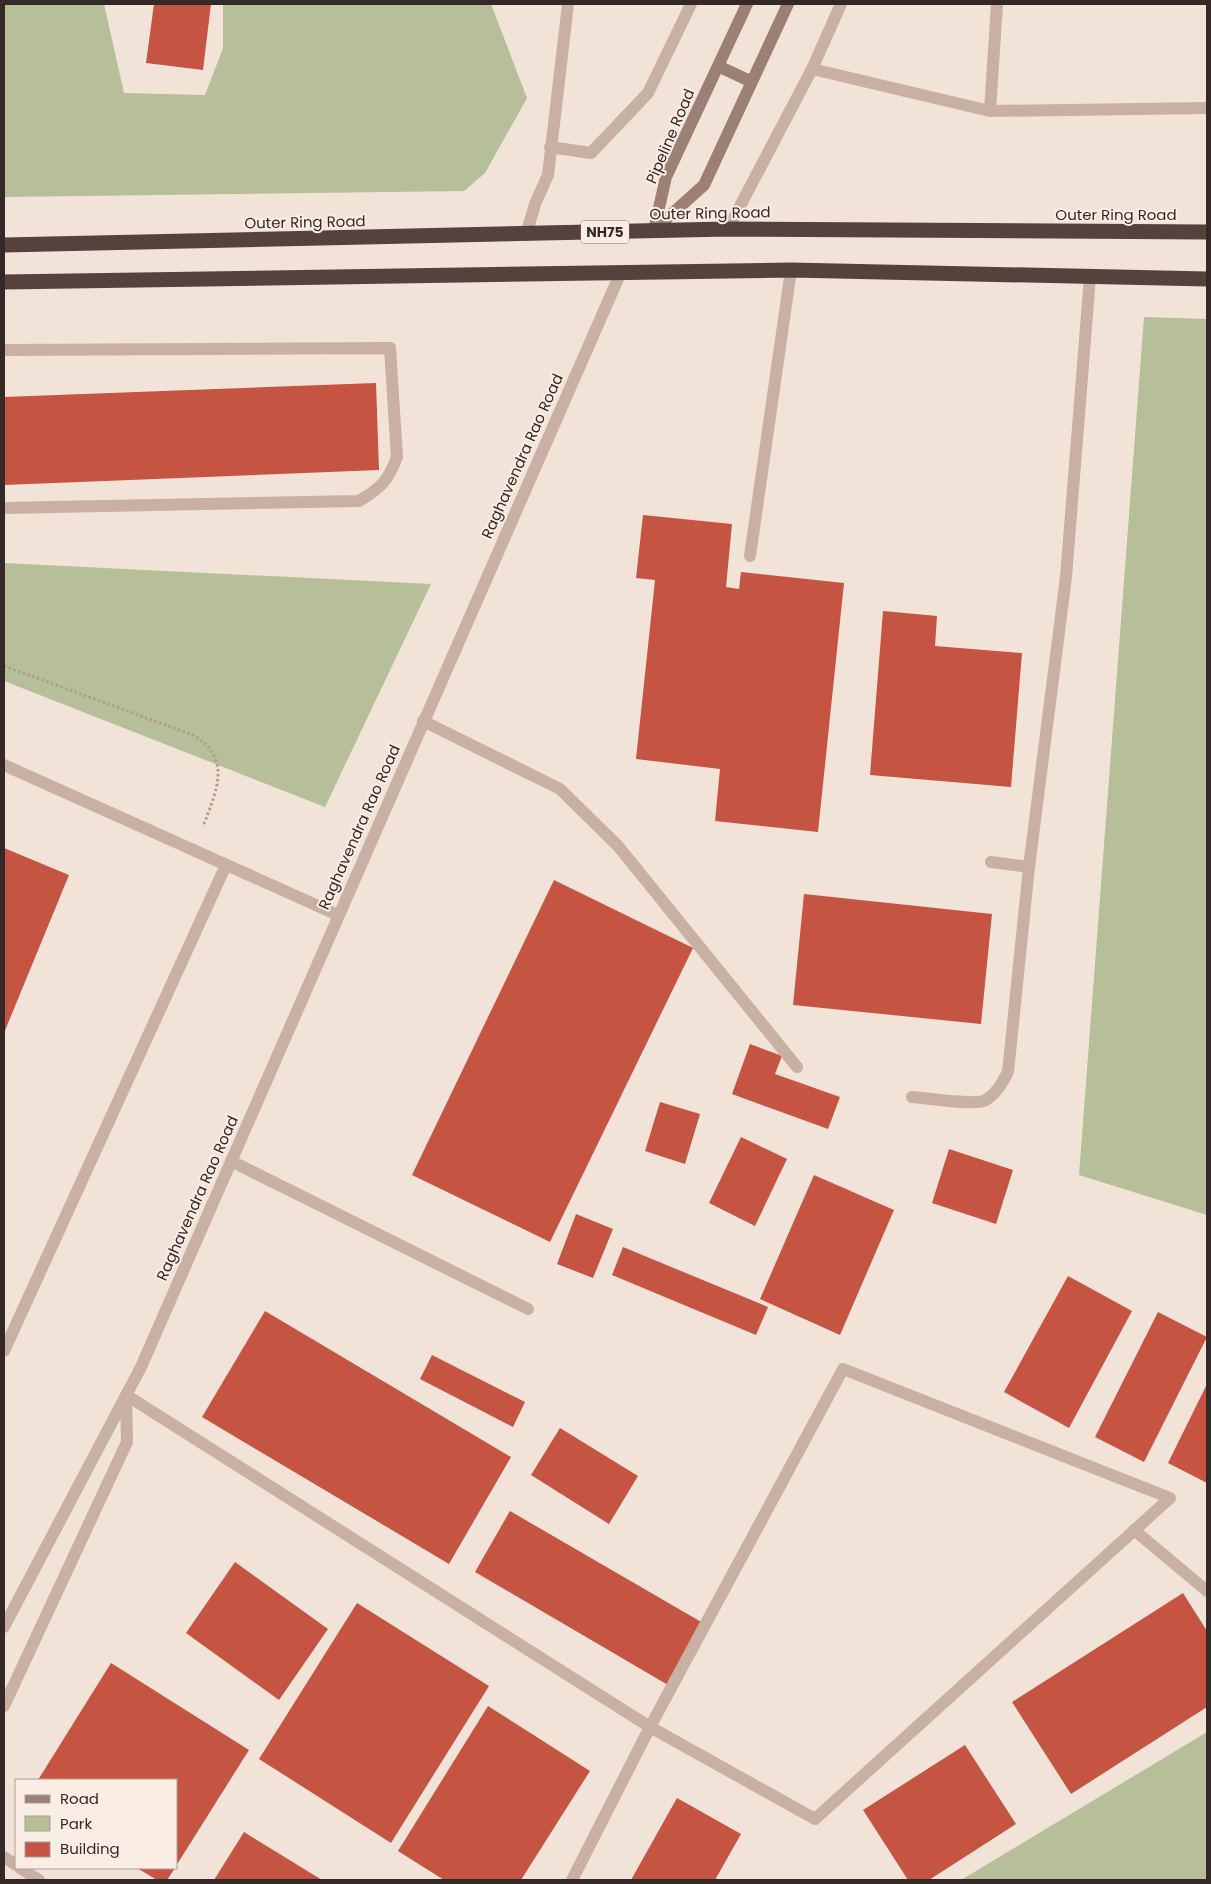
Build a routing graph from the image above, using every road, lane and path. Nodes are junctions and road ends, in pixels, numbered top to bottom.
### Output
1 (568, 4) edge
2 (691, 4) edge
3 (747, 4) edge
4 (788, 4) edge
5 (841, 4) edge
6 (997, 4) edge
7 (718, 66) junction
8 (812, 69) junction
9 (752, 82) junction
10 (1207, 108) edge
11 (990, 111) junction
12 (550, 147) junction
13 (728, 229) junction
14 (654, 230) junction
15 (1207, 232) edge
16 (526, 235) junction
17 (4, 245) edge
18 (791, 270) junction
19 (621, 272) junction
20 (1090, 277) junction
21 (1207, 279) edge
22 (4, 282) edge
23 (4, 350) edge
24 (4, 508) edge
25 (750, 556) dead end
26 (4, 666) edge
27 (423, 720) junction
28 (4, 765) edge
29 (195, 851) junction
30 (991, 862) dead end
31 (226, 865) junction
32 (1029, 867) junction
33 (338, 916) junction
34 (797, 1067) dead end
35 (912, 1097) dead end
36 (231, 1162) junction
37 (528, 1308) dead end
38 (4, 1351) edge
39 (126, 1395) junction
40 (1134, 1530) junction
41 (1207, 1591) edge
42 (4, 1626) edge
43 (4, 1706) edge
44 (650, 1728) junction
45 (4, 1857) edge
46 (15, 1864) edge
47 (22, 1869) edge
48 (39, 1880) edge
49 (572, 1880) edge

1 - 12 street
2 - 12 street
3 - 7 main road, Pipeline Road
4 - 9 main road
5 - 8 street
6 - 11 street
7 - 9 main road
7 - 14 main road, Pipeline Road
8 - 11 street
8 - 13 street
9 - 14 main road
10 - 11 street
12 - 16 street
13 - 14 highway, Outer Ring Road / NH75
13 - 15 highway, Outer Ring Road / NH75
14 - 16 highway, Outer Ring Road / NH75
16 - 17 highway, Outer Ring Road / NH75
18 - 19 highway
18 - 20 highway
18 - 25 street
19 - 22 highway
19 - 27 street, Raghavendra Rao Road
20 - 21 highway
20 - 32 street
23 - 24 street
26 - 29 path
27 - 33 street, Raghavendra Rao Road
27 - 34 street
28 - 29 street
29 - 31 street
30 - 32 street
31 - 33 street
31 - 38 street
32 - 35 street
33 - 36 street, Raghavendra Rao Road
36 - 37 street
36 - 39 street, Raghavendra Rao Road
39 - 42 street, Raghavendra Rao Road
39 - 43 street, Raghavendra Rao Road
39 - 44 street
40 - 41 street
40 - 44 street
40 - 44 street
44 - 49 street
45 - 46 street
47 - 48 street

